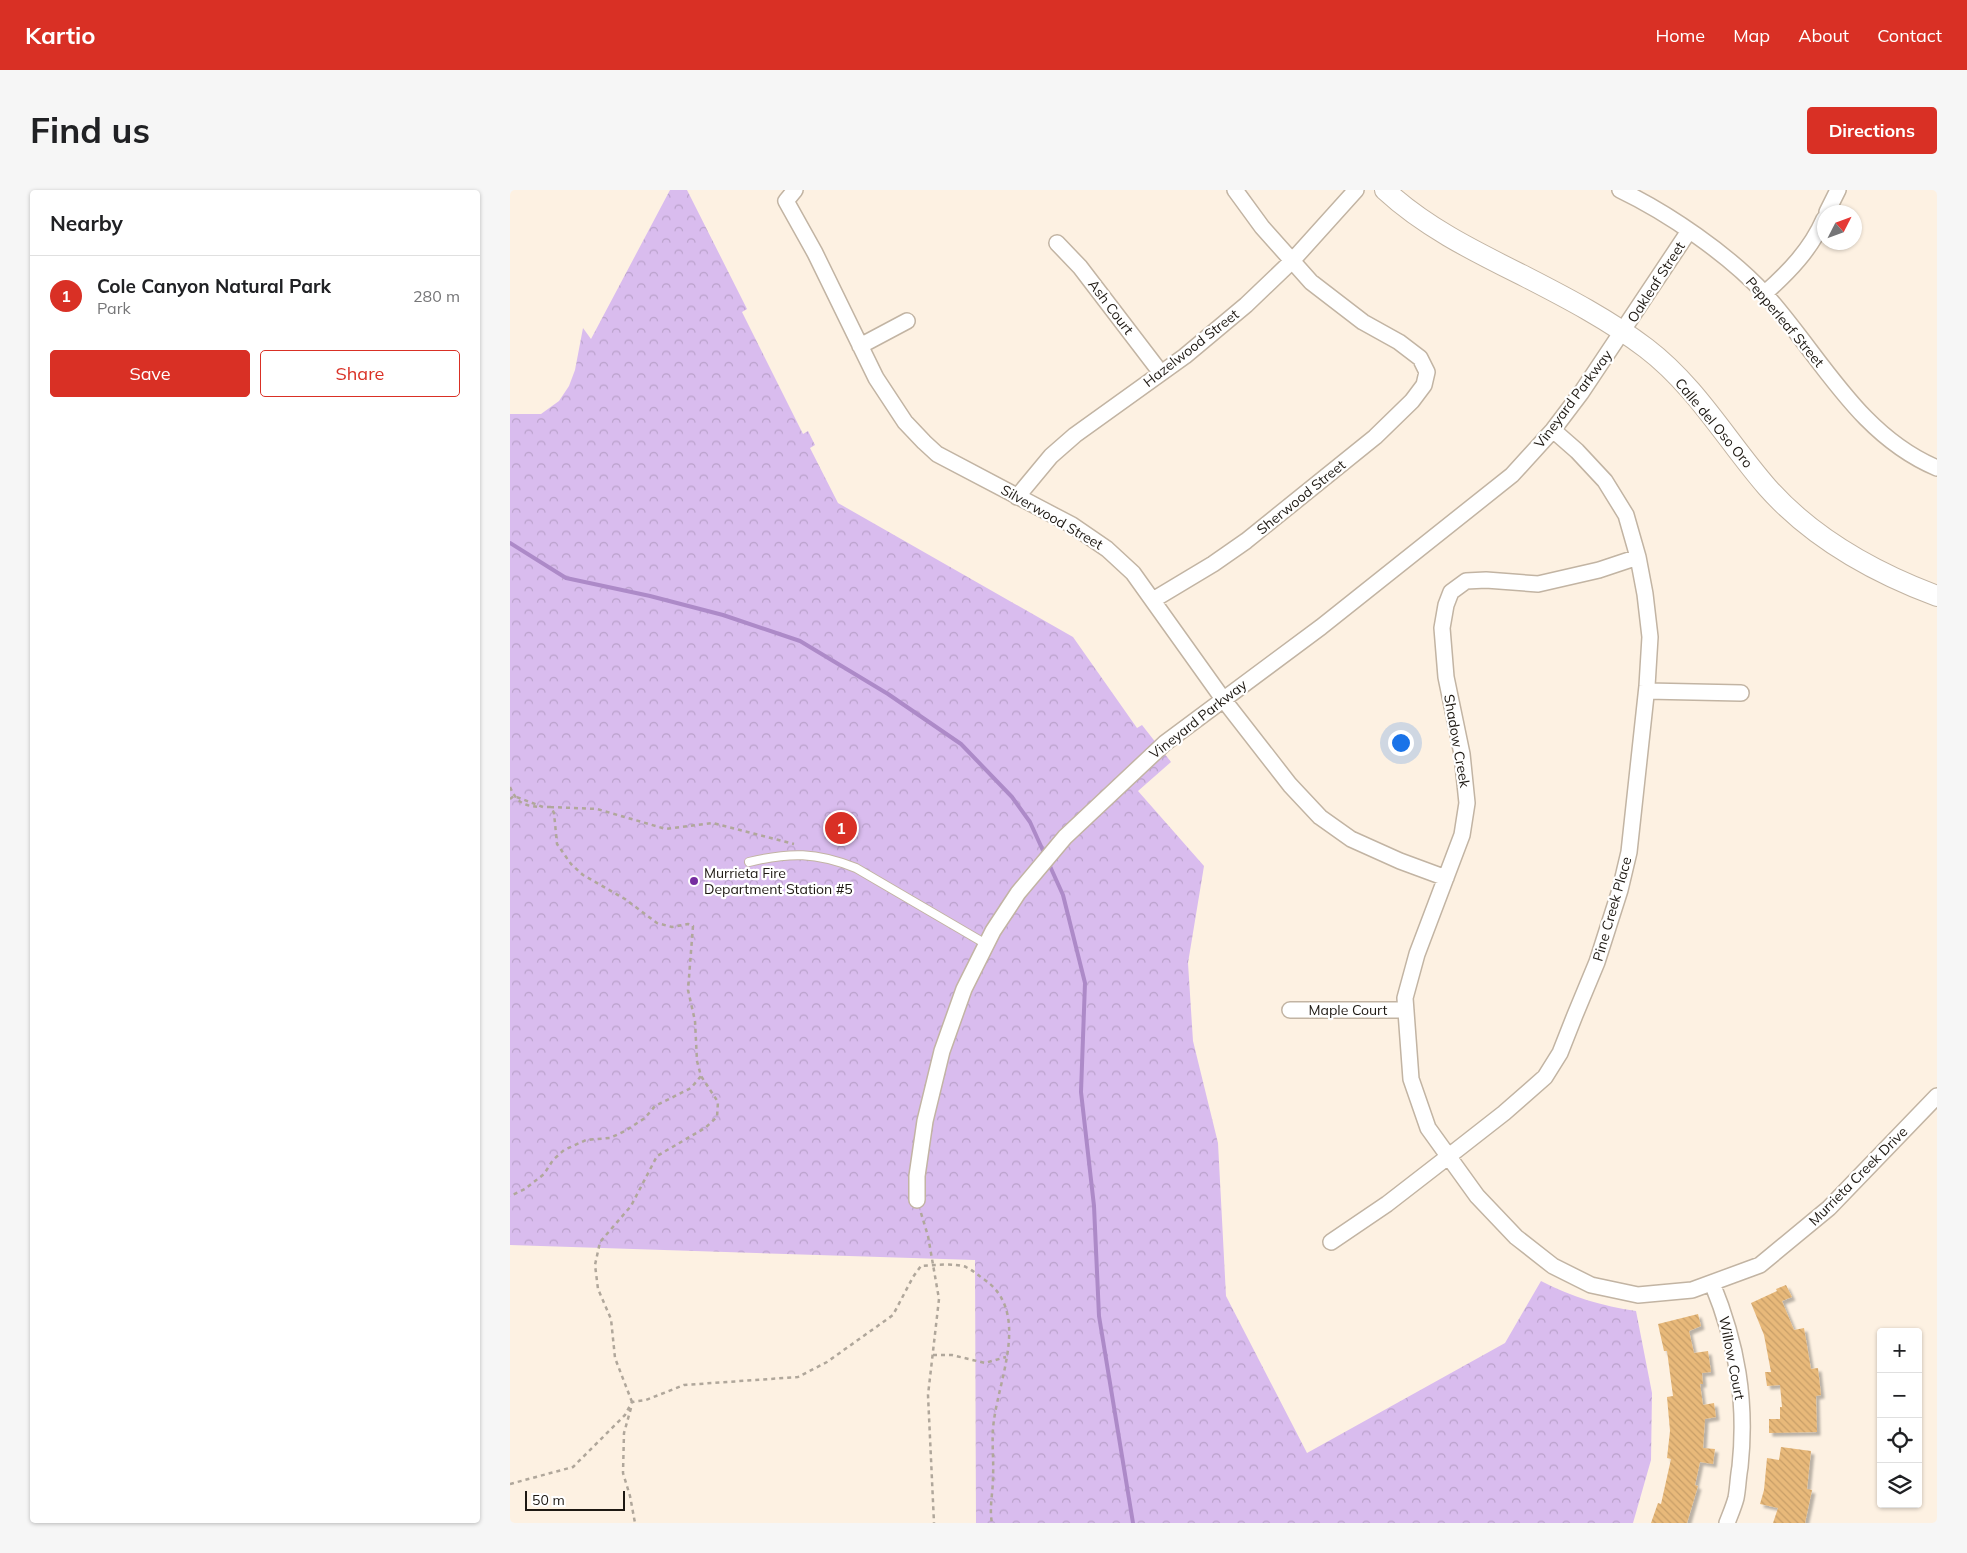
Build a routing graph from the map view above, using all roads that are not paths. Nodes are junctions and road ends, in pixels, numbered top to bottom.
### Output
1 (1235, 190) edge
2 (1356, 190) edge
3 (1385, 190) edge
4 (1620, 190) edge
5 (1838, 190) edge
6 (790, 195) edge
7 (1830, 205) edge
8 (1689, 231) junction
9 (1817, 232) edge
10 (1058, 243) dead end
11 (1292, 261) junction
12 (1764, 294) junction
13 (907, 321) dead end
14 (1623, 332) junction
15 (860, 346) junction
16 (1161, 372) junction
17 (1553, 430) junction
18 (1937, 468) edge
19 (1017, 497) junction
20 (1638, 557) junction
21 (1937, 596) edge
22 (1153, 600) junction
23 (1647, 691) junction
24 (1741, 693) dead end
25 (1223, 699) junction
26 (749, 862) dead end
27 (1446, 878) junction
28 (986, 944) junction
29 (1290, 1010) dead end
30 (1406, 1010) junction
31 (1937, 1096) edge
32 (1449, 1156) junction
33 (918, 1200) road end
34 (1331, 1242) dead end
35 (1712, 1283) junction
36 (1727, 1523) edge

1 - 11 street
2 - 11 street, Hazelwood Street
3 - 14 main road, Calle del Oso Oro
4 - 8 street, Pepperleaf Street
5 - 7 street
6 - 15 street, Silverwood Street
8 - 12 street, Pepperleaf Street
8 - 14 street, Oakleaf Street
9 - 12 street
10 - 16 street, Ash Court
11 - 16 street, Hazelwood Street
11 - 22 street, Sherwood Street
12 - 18 street, Pepperleaf Street
13 - 15 street
14 - 17 street, Vineyard Parkway
14 - 21 main road, Calle del Oso Oro
15 - 19 street, Silverwood Street
16 - 19 street, Hazelwood Street
17 - 20 street, Pine Creek Place
17 - 25 street, Vineyard Parkway
19 - 22 street, Silverwood Street
20 - 23 street, Pine Creek Place
20 - 27 street, Shadow Creek
22 - 25 street, Silverwood Street
23 - 24 street
23 - 32 street, Pine Creek Place
25 - 27 street, Silverwood Street
25 - 28 street, Vineyard Parkway
26 - 28 lane
27 - 30 street, Shadow Creek
28 - 33 street, Vineyard Parkway
29 - 30 street, Maple Court
30 - 32 street, Shadow Creek
31 - 35 street, Murrieta Creek Drive
32 - 34 street, Pine Creek Place
32 - 35 street, Murrieta Creek Drive
35 - 36 street, Willow Court

